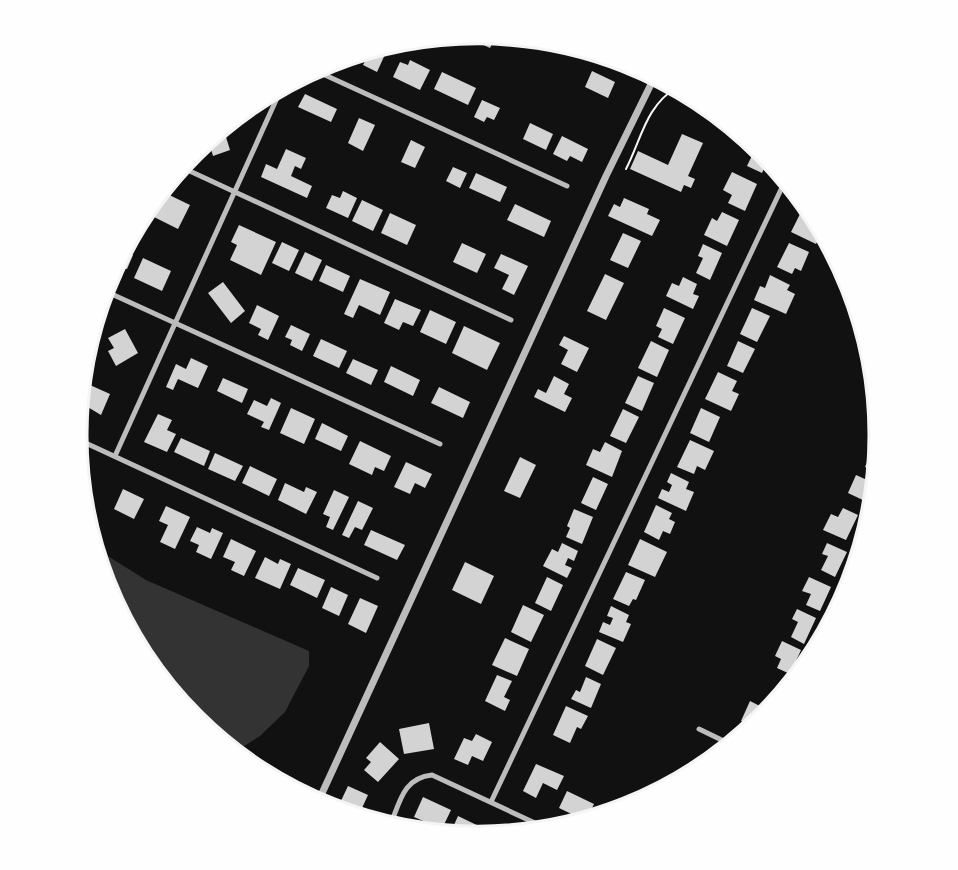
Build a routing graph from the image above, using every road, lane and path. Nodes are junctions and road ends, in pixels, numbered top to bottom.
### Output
1 (325, 75) edge
2 (652, 84) edge
3 (668, 92) edge
4 (276, 100) edge
5 (627, 169) dead end
6 (190, 171) edge
7 (567, 186) dead end
8 (782, 188) edge
9 (234, 192) junction
10 (113, 295) edge
11 (511, 320) dead end
12 (174, 323) junction
13 (87, 444) edge
14 (440, 444) dead end
15 (116, 456) junction
16 (377, 578) dead end
17 (699, 729) dead end
18 (723, 741) edge
19 (322, 794) edge
20 (491, 802) junction
21 (394, 817) edge
22 (534, 822) edge

1 - 7 street
2 - 19 street
3 - 5 path
4 - 9 street
6 - 9 street
8 - 20 street
9 - 11 street
9 - 12 street
10 - 12 street
12 - 14 street
12 - 15 street
13 - 15 street
15 - 16 street
17 - 18 street
20 - 21 street
20 - 22 street

